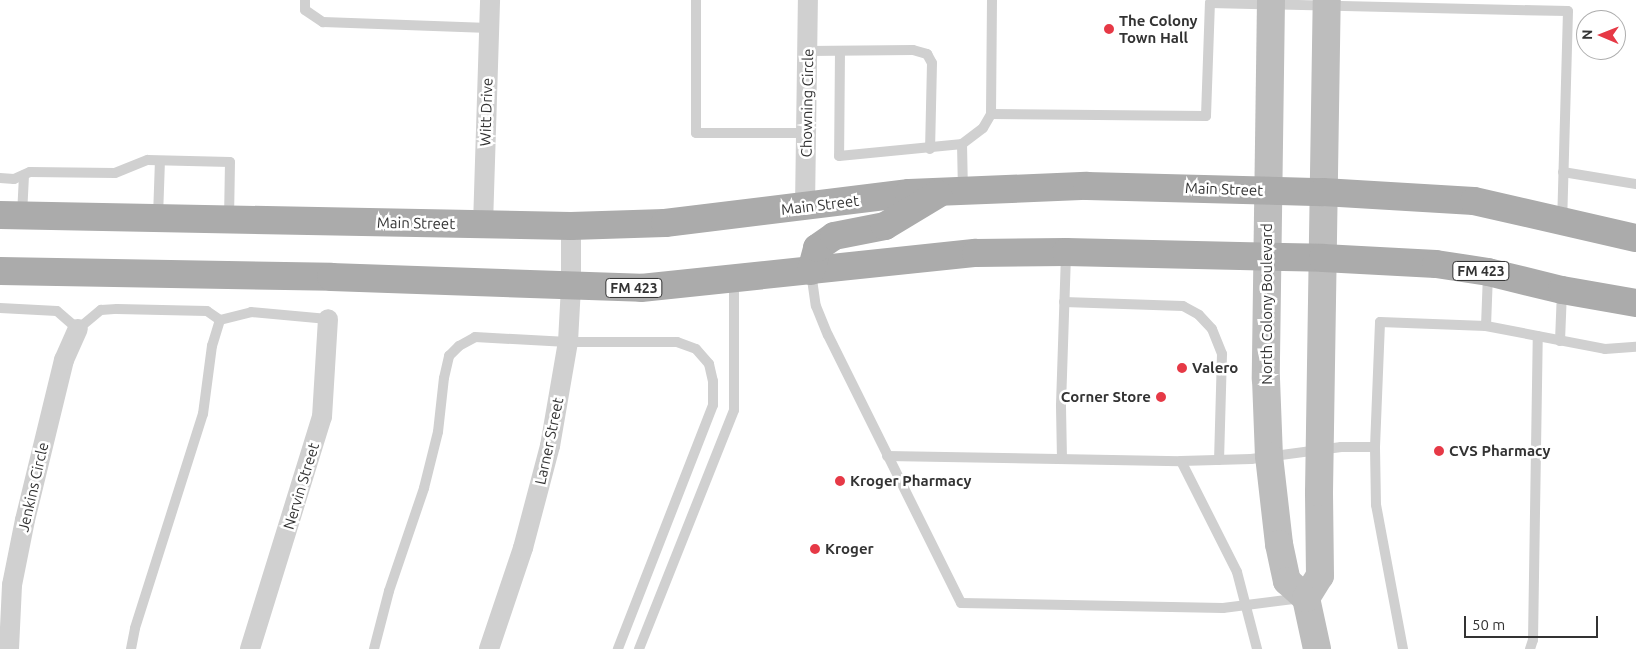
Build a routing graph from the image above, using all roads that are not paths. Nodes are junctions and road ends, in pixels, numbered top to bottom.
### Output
1 (305, 0) edge
2 (490, 0) edge
3 (696, 0) edge
4 (808, 0) edge
5 (992, 0) edge
6 (1568, 0) edge
7 (1210, 2) edge
8 (1271, 2) edge
9 (1327, 2) edge
10 (1367, 3) edge
11 (1568, 11) junction
12 (489, 28) junction
13 (808, 51) junction
14 (840, 51) junction
15 (991, 114) junction
16 (806, 133) junction
17 (962, 144) junction
18 (930, 149) junction
19 (160, 161) junction
20 (1563, 172) junction
21 (24, 175) junction
22 (0, 178) edge
23 (1636, 184) edge
24 (953, 190) junction
25 (1268, 191) junction
26 (1324, 192) junction
27 (805, 207) junction
28 (11, 215) edge
29 (158, 218) junction
30 (229, 220) junction
31 (1562, 220) junction
32 (483, 224) junction
33 (571, 226) junction
34 (1636, 238) edge
35 (1066, 252) junction
36 (1267, 258) junction
37 (1323, 258) junction
38 (0, 271) edge
39 (811, 271) junction
40 (1488, 272) junction
41 (734, 280) junction
42 (571, 287) junction
43 (1562, 290) junction
44 (1064, 302) junction
45 (1636, 303) edge
46 (0, 308) edge
47 (328, 319) joint
48 (220, 320) junction
49 (1486, 326) junction
50 (78, 329) junction
51 (1538, 336) junction
52 (1560, 341) junction
53 (568, 342) junction
54 (1636, 347) edge
55 (1375, 447) junction
56 (1320, 449) junction
57 (887, 456) junction
58 (1269, 456) junction
59 (1062, 459) junction
60 (1219, 460) junction
61 (1181, 461) junction
62 (1306, 598) junction
63 (1246, 606) junction
64 (9, 649) edge
65 (131, 649) edge
66 (250, 649) edge
67 (374, 649) edge
68 (489, 649) edge
69 (618, 649) edge
70 (639, 649) edge
71 (1257, 649) edge
72 (1317, 649) edge
73 (1403, 649) edge
74 (1530, 649) edge

1 - 12 lane
2 - 12 street, Witt Drive
3 - 16 lane
4 - 13 street, Chowning Circle
5 - 15 lane
6 - 11 lane
7 - 8 lane
7 - 15 lane
8 - 9 lane
8 - 25 main road, North Colony Boulevard
9 - 10 lane
9 - 26 main road
10 - 11 lane
11 - 20 lane
12 - 32 street, Witt Drive
13 - 14 lane
13 - 16 street, Chowning Circle
14 - 18 lane
14 - 18 lane
15 - 17 lane
16 - 27 street, Chowning Circle
17 - 18 lane
17 - 24 lane
19 - 21 lane
19 - 29 lane
19 - 30 lane
20 - 23 lane
20 - 31 lane
21 - 22 lane
21 - 28 lane
24 - 25 main road, Main Street
24 - 27 main road, Main Street
24 - 39 main road
25 - 26 main road, Main Street
25 - 36 main road, North Colony Boulevard
26 - 31 main road, Main Street
26 - 37 main road
27 - 33 main road, Main Street
28 - 29 main road, Main Street
29 - 30 main road, Main Street
30 - 32 main road, Main Street
31 - 34 main road, Main Street
32 - 33 main road, Main Street
33 - 42 street, Larner Street
35 - 36 main road, FM 423
35 - 39 main road, FM 423
35 - 44 lane
36 - 37 main road, FM 423
36 - 58 main road, North Colony Boulevard
37 - 40 main road, FM 423
37 - 56 main road
38 - 42 main road, FM 423
39 - 41 main road, FM 423
39 - 57 lane
40 - 43 main road, FM 423
40 - 49 lane
41 - 42 main road, FM 423
41 - 70 lane
42 - 53 street, Larner Street
43 - 45 main road, FM 423
43 - 52 lane
44 - 59 lane
44 - 60 lane
46 - 50 lane
47 - 48 lane
47 - 66 street, Nervin Street
48 - 50 lane
48 - 65 lane
49 - 51 lane
49 - 55 lane
50 - 64 street, Jenkins Circle
51 - 52 lane
51 - 74 lane
52 - 54 lane
53 - 67 lane
53 - 68 street, Larner Street
53 - 69 lane
55 - 56 lane
55 - 73 lane
56 - 58 lane
56 - 62 main road
57 - 59 lane
57 - 63 lane
58 - 60 lane
58 - 62 main road, North Colony Boulevard
59 - 61 lane
60 - 61 lane
61 - 63 lane
62 - 63 lane
62 - 72 main road
63 - 71 lane

